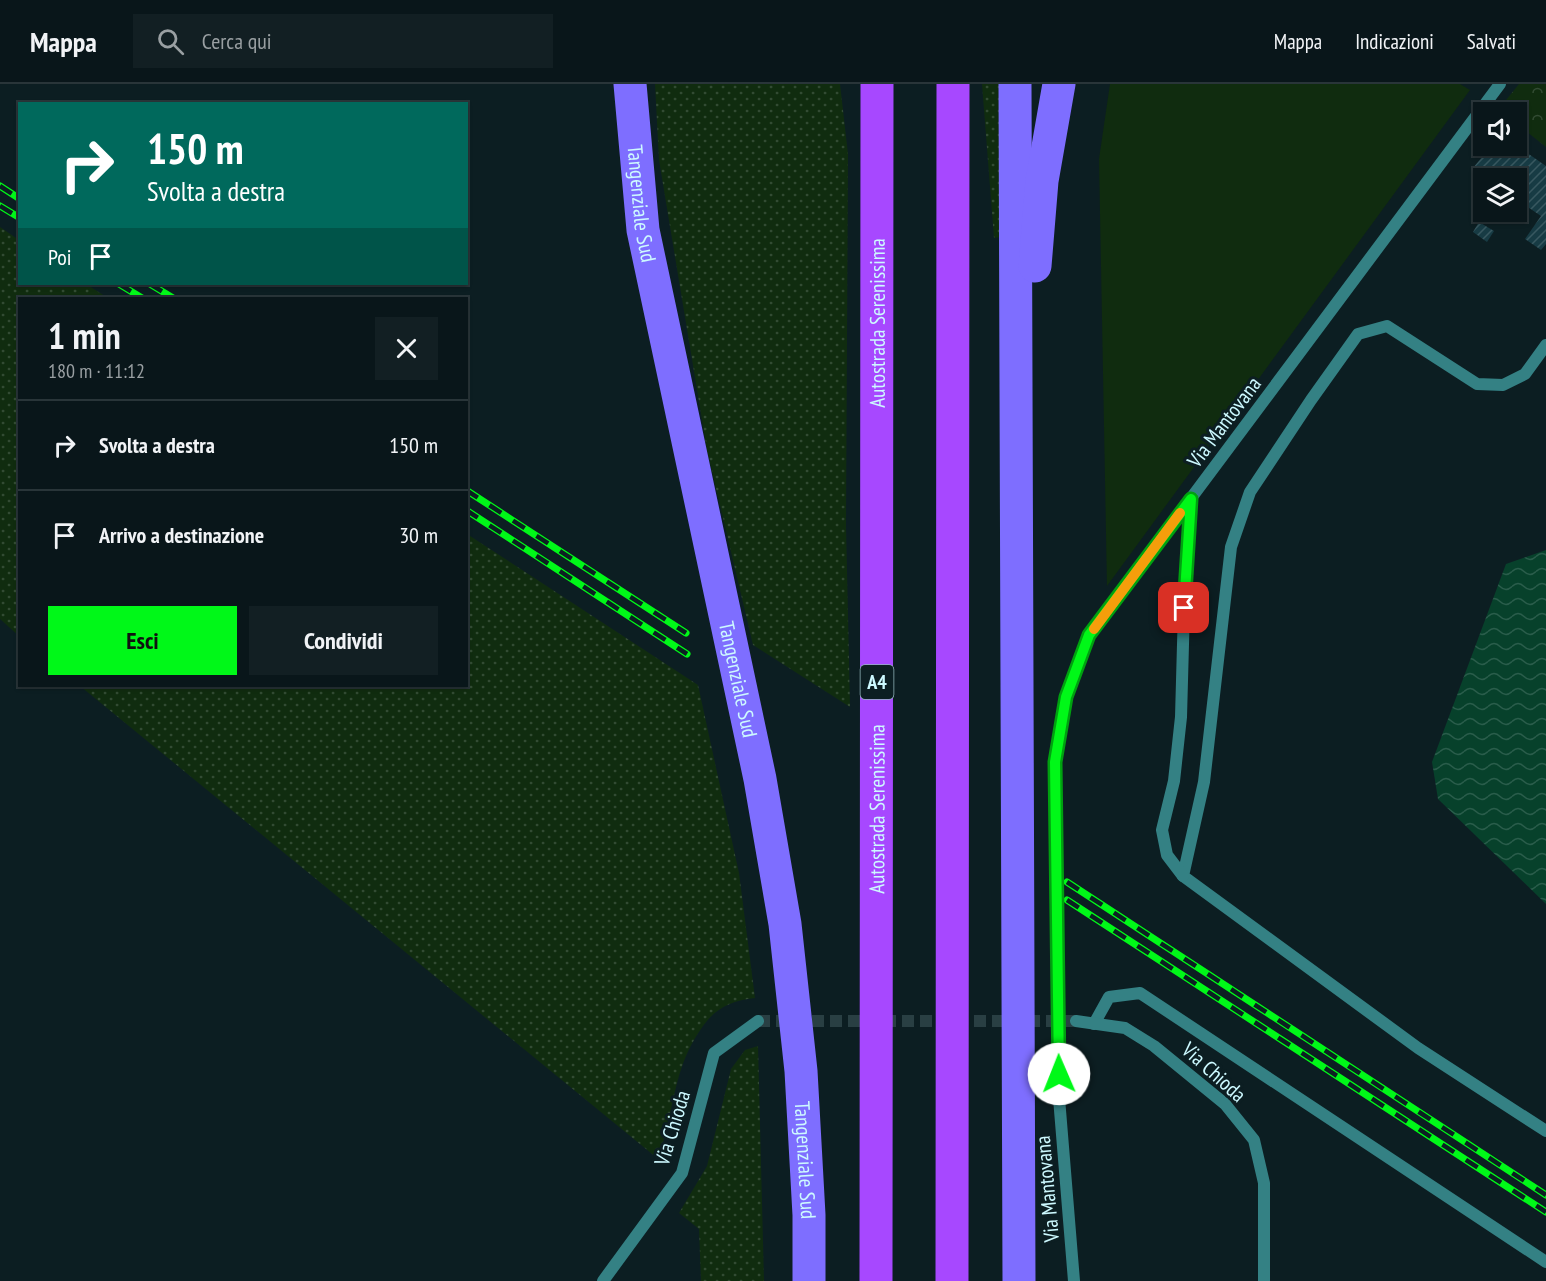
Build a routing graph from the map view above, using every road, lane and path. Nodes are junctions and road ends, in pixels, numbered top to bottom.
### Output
1 (608, 84) edge
2 (630, 84) edge
3 (877, 84) edge
4 (952, 84) edge
5 (1015, 84) edge
6 (1059, 84) edge
7 (1500, 84) edge
8 (643, 230) junction
9 (1546, 345) edge
10 (1017, 477) junction
11 (1191, 499) junction
12 (1183, 876) junction
13 (758, 1021) tunnel mouth
14 (1076, 1022) tunnel mouth
15 (1094, 1024) junction
16 (1546, 1131) edge
17 (1546, 1263) edge
18 (603, 1281) edge
19 (809, 1281) edge
20 (876, 1281) edge
21 (952, 1281) edge
22 (1018, 1281) edge
23 (1074, 1281) edge
24 (1264, 1281) edge

1 - 8 highway
2 - 8 highway, Tangenziale Sud
3 - 20 highway, Autostrada Serenissima / A4
4 - 21 highway
5 - 10 highway
6 - 10 highway
7 - 11 street, Via Mantovana
8 - 19 highway, Tangenziale Sud
9 - 12 street
10 - 22 highway
11 - 12 street
11 - 23 street, Via Mantovana
12 - 16 street
13 - 18 street, Via Chioda
14 - 15 street, Via Chioda
15 - 17 street
15 - 24 street, Via Chioda

